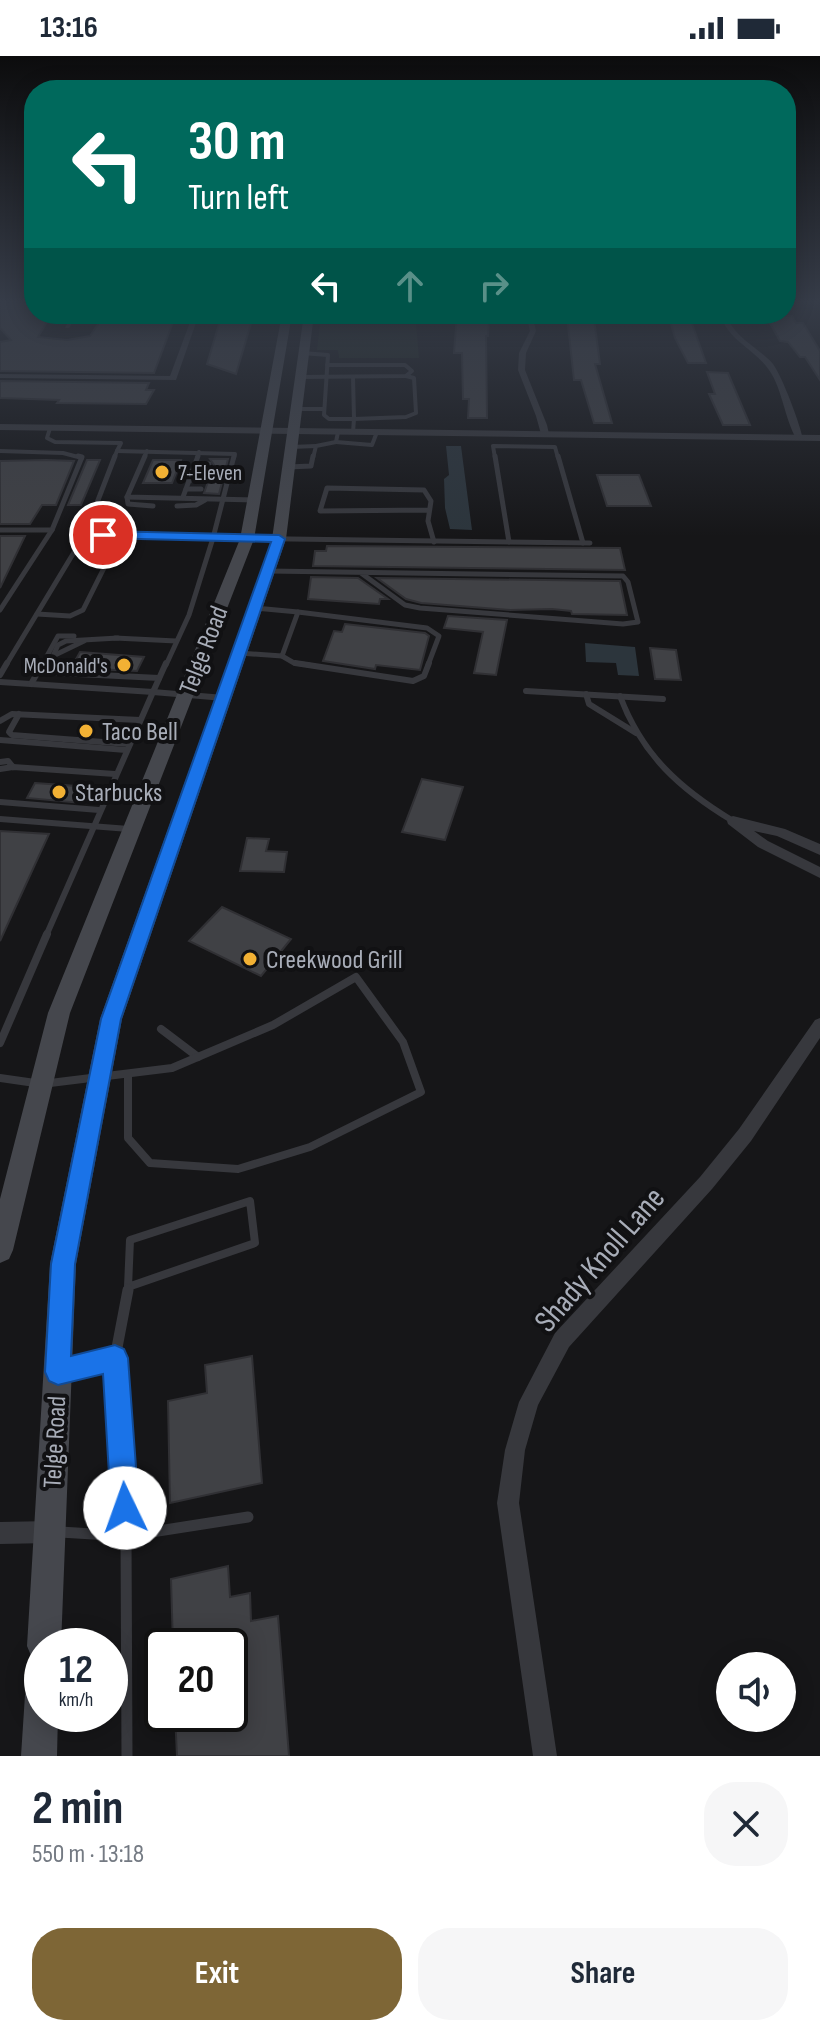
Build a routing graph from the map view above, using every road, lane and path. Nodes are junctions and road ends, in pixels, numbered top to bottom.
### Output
1 (276, 378) edge
2 (299, 378) edge
3 (326, 378) edge
4 (353, 378) edge
5 (411, 378) edge
6 (525, 378) edge
7 (777, 378) edge
8 (296, 409) junction
9 (324, 409) junction
10 (406, 417) junction
11 (354, 419) junction
12 (0, 427) edge
13 (50, 428) junction
14 (267, 431) junction
15 (293, 431) junction
16 (353, 432) junction
17 (377, 432) junction
18 (408, 432) junction
19 (545, 434) junction
20 (337, 437) junction
21 (800, 438) junction
22 (820, 438) edge
23 (316, 446) junction
24 (291, 447) junction
25 (0, 451) edge
26 (117, 451) junction
27 (147, 451) junction
28 (199, 452) junction
29 (195, 463) junction
30 (209, 464) dead end
31 (288, 467) junction
32 (192, 471) junction
33 (207, 471) dead end
34 (189, 480) junction
35 (204, 480) dead end
36 (186, 489) junction
37 (201, 489) dead end
38 (127, 497) junction
39 (183, 497) junction
40 (207, 498) junction
41 (222, 499) junction
42 (255, 500) junction
43 (153, 506) dead end
44 (177, 506) dead end
45 (429, 510) junction
46 (0, 530) edge
47 (52, 530) junction
48 (85, 534) junction
49 (120, 536) junction
50 (213, 538) junction
51 (247, 539) junction
52 (279, 539) junction
53 (434, 542) junction
54 (509, 542) junction
55 (268, 571) junction
56 (361, 573) junction
57 (255, 608) junction
58 (0, 610) edge
59 (298, 612) junction
60 (37, 614) junction
61 (118, 638) junction
62 (176, 641) junction
63 (239, 653) junction
64 (282, 656) junction
65 (0, 675) edge
66 (159, 678) junction
67 (0, 682) edge
68 (31, 684) junction
69 (526, 691) dead end
70 (153, 692) junction
71 (586, 694) junction
72 (186, 695) junction
73 (620, 696) junction
74 (224, 698) junction
75 (663, 699) dead end
76 (16, 714) junction
77 (140, 720) junction
78 (0, 721) edge
79 (638, 734) junction
80 (0, 740) edge
81 (128, 747) junction
82 (0, 762) edge
83 (13, 767) junction
84 (0, 769) edge
85 (115, 774) junction
86 (0, 802) edge
87 (99, 810) junction
88 (0, 819) edge
89 (733, 821) junction
90 (92, 825) junction
91 (132, 829) junction
92 (820, 850) edge
93 (820, 873) edge
94 (820, 1025) edge
95 (161, 1029) dead end
96 (0, 1043) edge
97 (198, 1057) junction
98 (128, 1075) junction
99 (0, 1078) edge
100 (99, 1079) junction
101 (42, 1084) junction
102 (0, 1250) edge
103 (128, 1287) junction
104 (115, 1358) junction
105 (58, 1372) junction
106 (248, 1517) dead end
107 (50, 1532) junction
108 (0, 1533) edge
109 (126, 1536) junction
110 (45, 1628) edge
111 (40, 1732) edge
112 (39, 1756) edge
113 (127, 1756) edge
114 (545, 1756) edge

1 - 14 main road, Telge Road
2 - 8 main road, Telge Road
3 - 9 lane
4 - 11 lane
5 - 10 lane
6 - 19 street
7 - 21 street
8 - 9 lane
8 - 15 main road, Telge Road
9 - 11 lane
10 - 11 lane
10 - 18 lane
11 - 16 lane
12 - 13 street
13 - 14 street
13 - 26 lane
14 - 15 street
14 - 42 main road, Telge Road
15 - 20 street
15 - 24 main road, Telge Road
16 - 17 street
16 - 20 street
17 - 18 street
17 - 20 lane
18 - 19 street
19 - 21 street
20 - 23 lane
21 - 22 street
23 - 24 lane
23 - 31 lane
24 - 31 main road, Telge Road
25 - 47 lane
26 - 27 lane
26 - 48 lane
27 - 28 lane
27 - 38 lane
28 - 29 lane
28 - 41 lane
29 - 30 lane
29 - 32 lane
31 - 52 main road, Telge Road
32 - 33 lane
32 - 34 lane
34 - 35 lane
34 - 36 lane
36 - 37 lane
36 - 39 lane
38 - 39 lane
38 - 43 lane
39 - 40 lane
40 - 41 lane
40 - 44 lane
41 - 42 lane
41 - 50 lane
42 - 51 main road, Telge Road
45 - 45 lane
45 - 53 lane
46 - 47 lane
47 - 58 lane
48 - 49 lane
48 - 60 lane
49 - 50 lane
49 - 60 lane
50 - 51 lane
50 - 62 lane
51 - 52 lane
51 - 72 main road, Telge Road
52 - 53 lane
52 - 55 main road, Telge Road
53 - 54 lane
54 - 54 lane
55 - 56 lane
55 - 57 main road, Telge Road
56 - 56 lane
57 - 59 lane
57 - 63 main road, Telge Road
59 - 64 lane
59 - 64 lane
60 - 65 lane
61 - 62 lane
61 - 66 lane
61 - 68 lane
62 - 66 lane
63 - 64 lane
63 - 74 main road, Telge Road
66 - 70 lane
67 - 68 lane
68 - 70 lane
69 - 71 lane
70 - 72 lane
70 - 77 lane
71 - 73 lane
71 - 79 lane
72 - 74 lane
72 - 91 main road, Telge Road
73 - 75 lane
73 - 79 lane
74 - 100 main road, Telge Road
76 - 77 lane
76 - 78 lane
76 - 81 lane
77 - 81 lane
79 - 89 lane
80 - 81 lane
81 - 85 lane
82 - 83 lane
83 - 84 lane
83 - 85 lane
85 - 87 lane
86 - 87 lane
87 - 90 lane
88 - 90 lane
89 - 92 street
89 - 93 street
90 - 91 lane
90 - 96 lane
91 - 101 main road, Telge Road
94 - 114 street, Shady Knoll Lane
95 - 97 lane
97 - 98 lane
97 - 98 lane
98 - 100 lane
99 - 101 lane
100 - 101 lane
100 - 105 main road, Telge Road
101 - 102 main road, Telge Road
103 - 103 lane
103 - 104 lane
104 - 105 lane
104 - 109 lane
105 - 107 main road, Telge Road
106 - 109 lane
107 - 108 street
107 - 109 lane
107 - 110 main road, Telge Road
109 - 113 lane
111 - 112 main road

